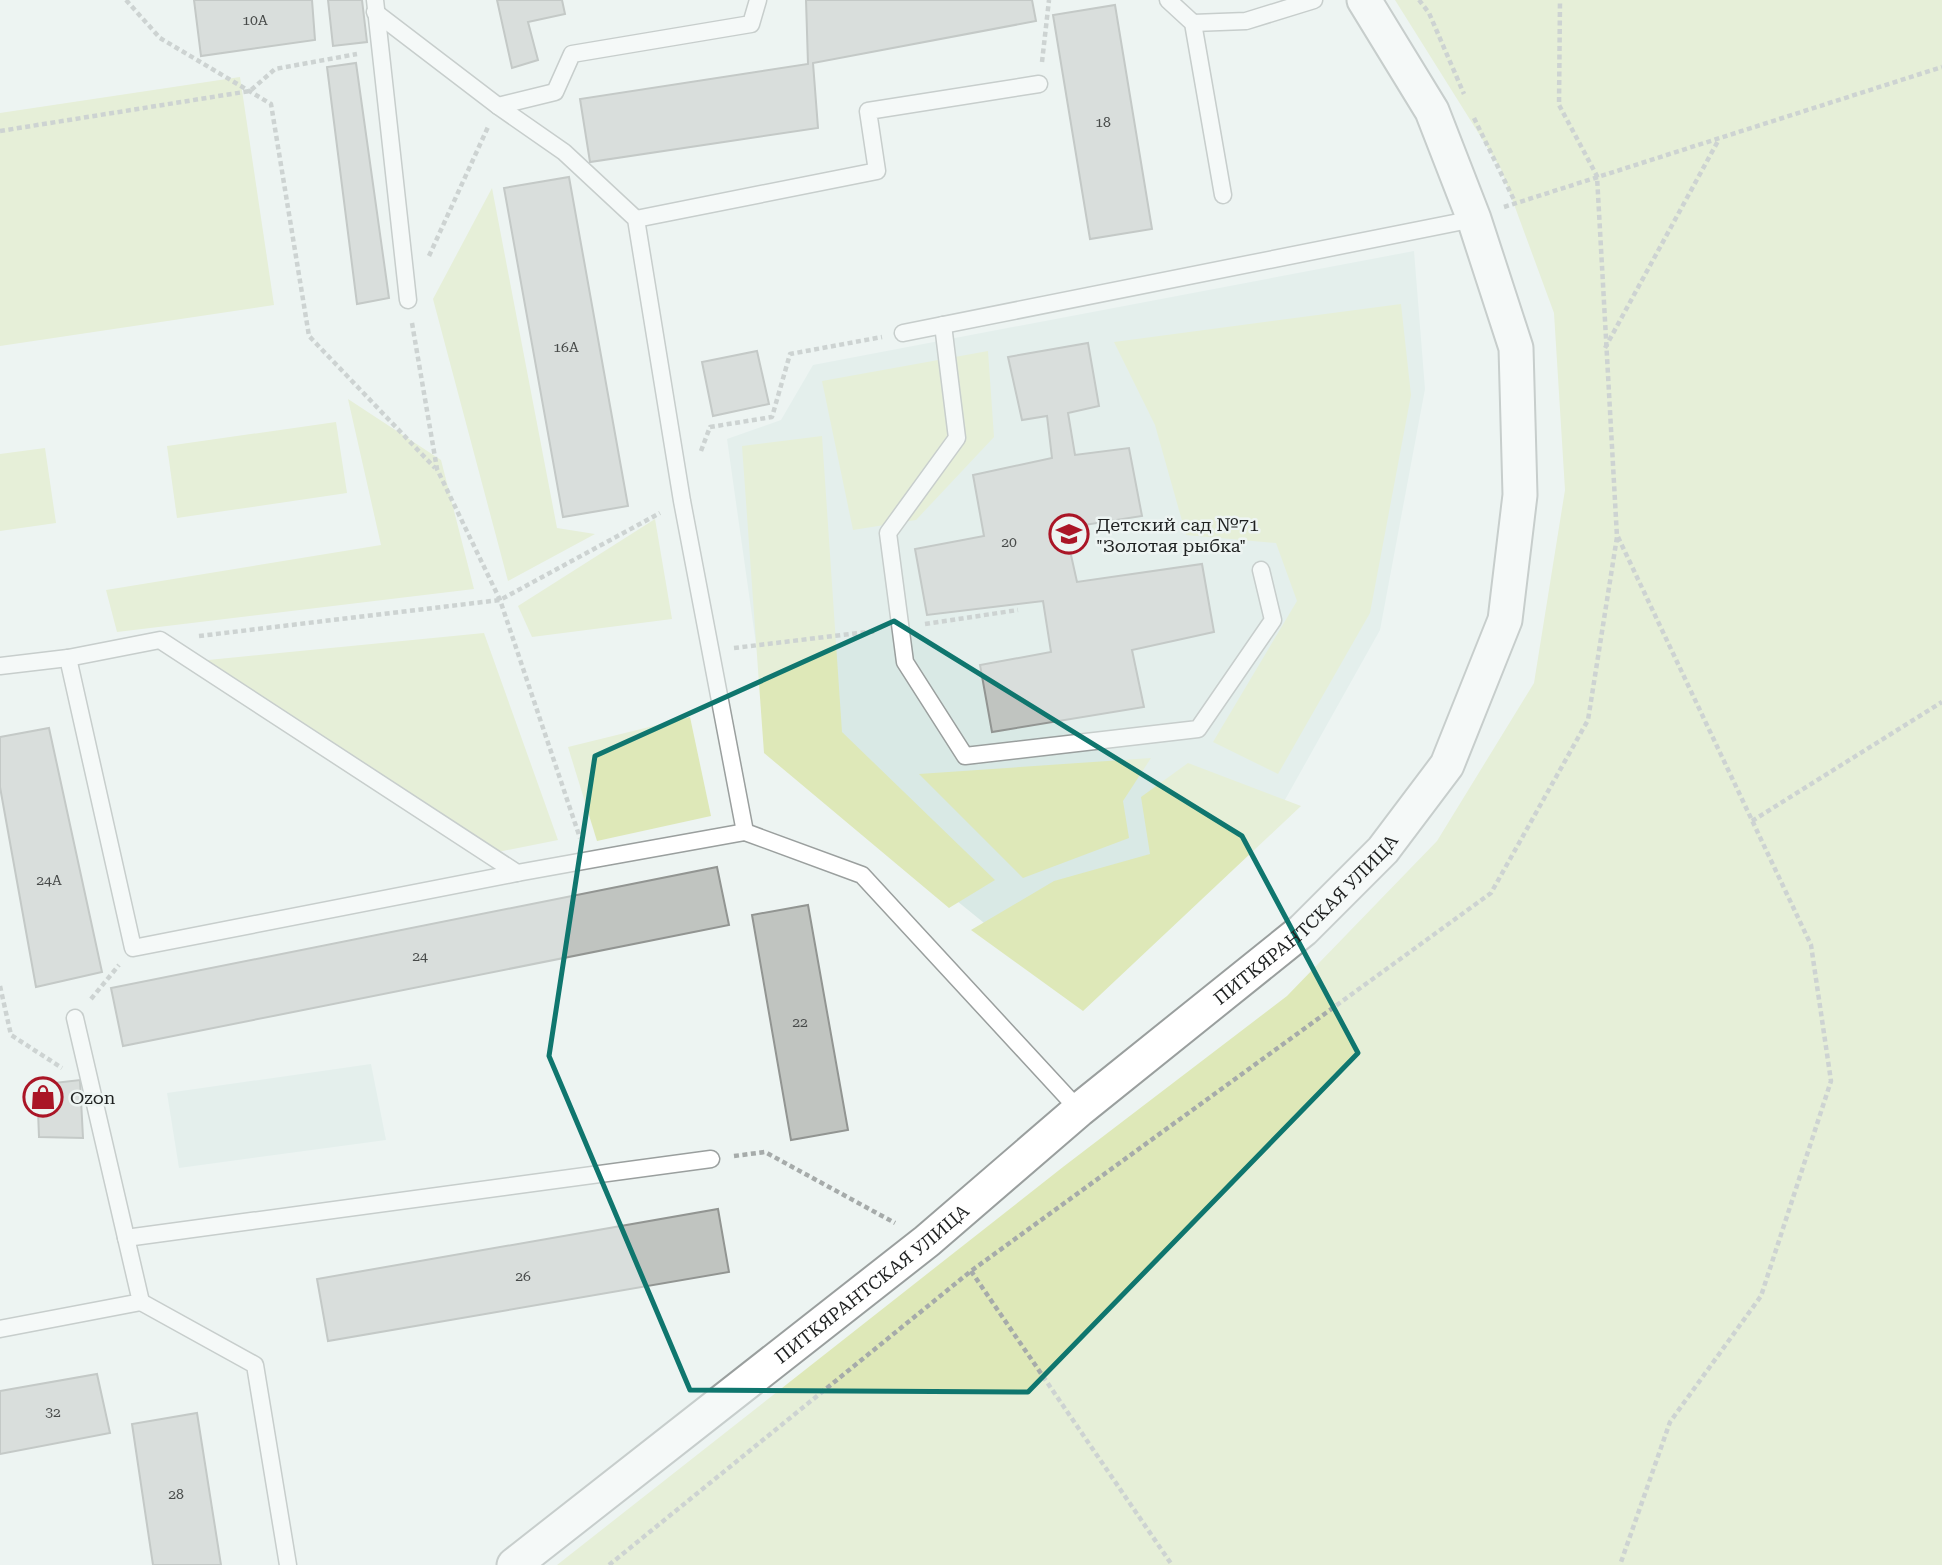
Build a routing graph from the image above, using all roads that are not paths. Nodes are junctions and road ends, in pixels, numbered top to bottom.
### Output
1 (758, 0) edge
2 (1168, 0) edge
3 (1314, 0) edge
4 (1364, 0) edge
5 (375, 6) edge
6 (1193, 23) junction
7 (1039, 84) road end
8 (498, 106) junction
9 (1223, 195) dead end
10 (636, 219) junction
11 (1474, 219) junction
12 (408, 300) road end
13 (943, 325) junction
14 (903, 333) road end
15 (1261, 570) dead end
16 (68, 658) junction
17 (0, 666) edge
18 (745, 832) junction
19 (517, 873) junction
20 (75, 1018) road end
21 (1079, 1110) junction
22 (711, 1159) road end
23 (126, 1238) junction
24 (141, 1302) junction
25 (0, 1329) edge
26 (288, 1565) edge
27 (514, 1565) edge

1 - 8 lane
2 - 6 lane
3 - 6 lane
4 - 11 street, ПИТКЯРАНТСКАЯ УЛИЦА
5 - 8 lane
5 - 12 lane
6 - 9 lane
7 - 10 lane
8 - 10 lane
10 - 18 lane
11 - 13 lane
11 - 21 street, ПИТКЯРАНТСКАЯ УЛИЦА
13 - 14 lane
13 - 15 lane
16 - 17 lane
16 - 19 lane
16 - 19 lane
18 - 19 lane
18 - 21 lane
20 - 23 lane
21 - 27 street, ПИТКЯРАНТСКАЯ УЛИЦА
22 - 23 lane
23 - 24 lane
24 - 25 lane
24 - 26 lane

